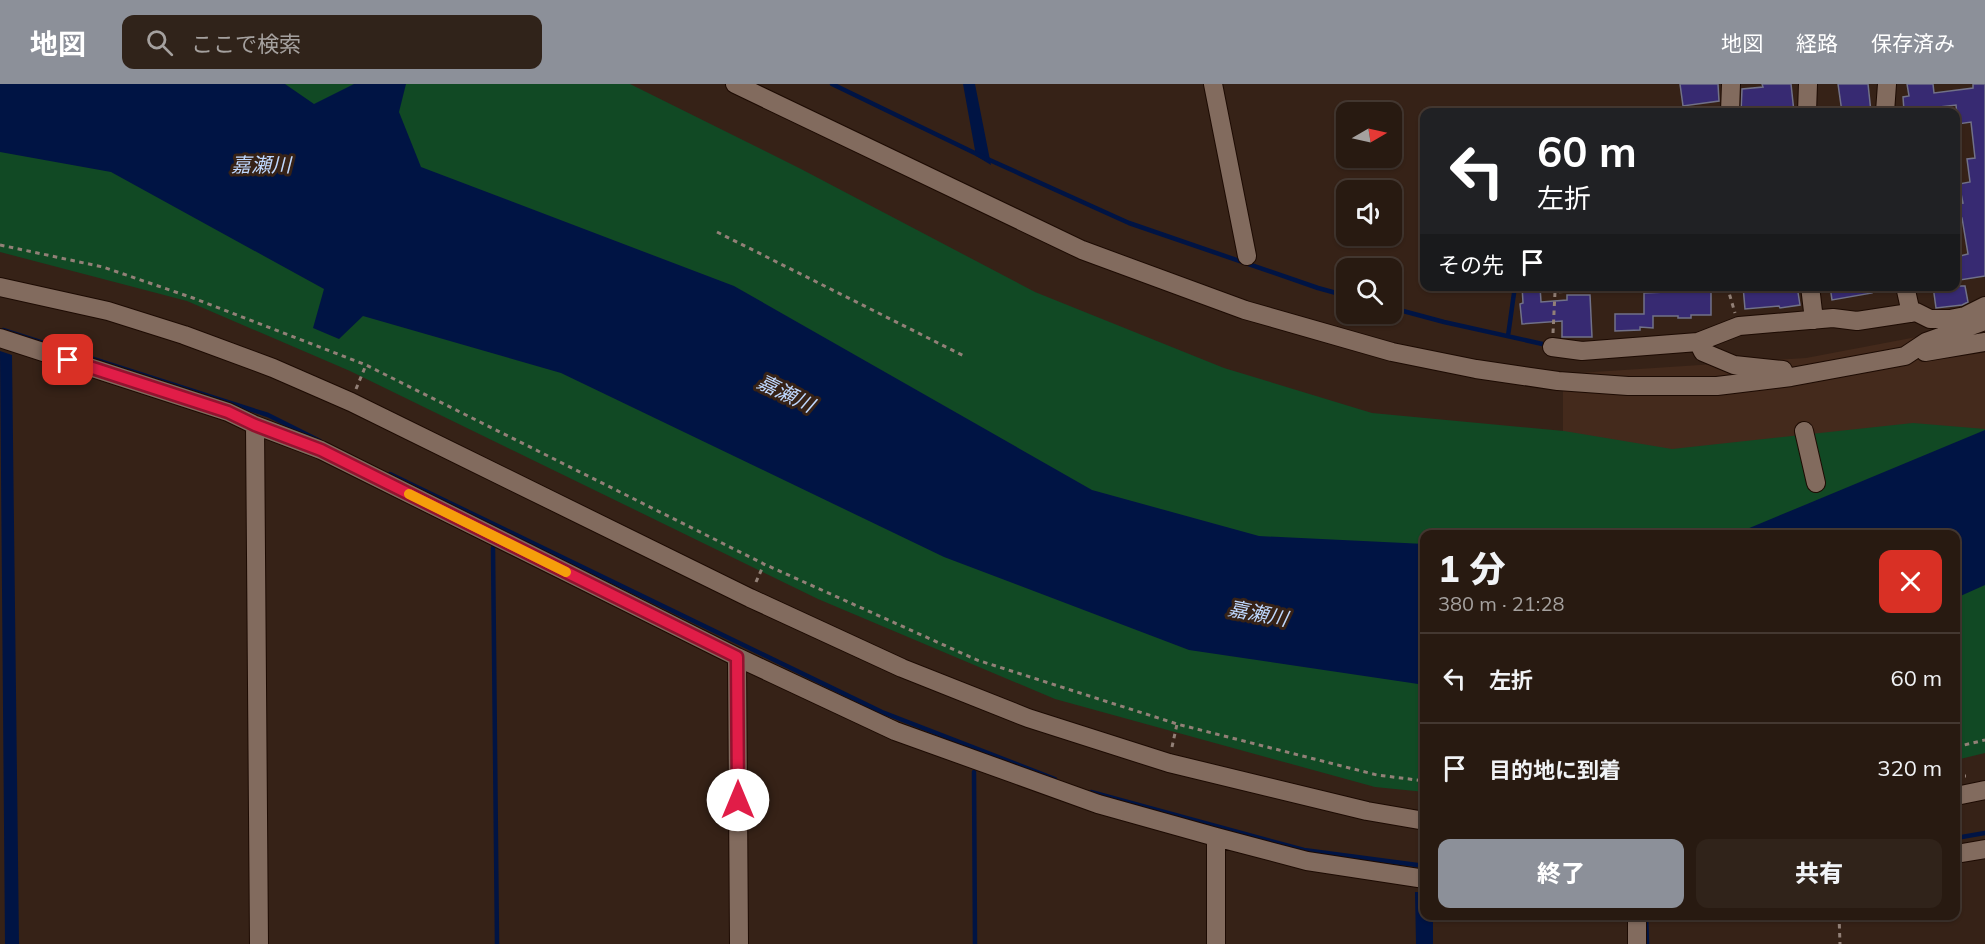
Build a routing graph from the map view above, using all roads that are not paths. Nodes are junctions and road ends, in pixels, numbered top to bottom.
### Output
1 (735, 84) edge
2 (1214, 84) edge
3 (1731, 84) edge
4 (1808, 84) edge
5 (1887, 84) edge
6 (1730, 108) edge
7 (1807, 108) edge
8 (1885, 108) edge
9 (1246, 256) dead end
10 (0, 287) edge
11 (1811, 291) edge
12 (1906, 291) edge
13 (1985, 306) edge
14 (1911, 313) junction
15 (1814, 320) junction
16 (1985, 321) edge
17 (0, 338) edge
18 (1698, 342) junction
19 (1985, 342) edge
20 (1552, 347) road end
21 (1905, 356) junction
22 (1791, 377) junction
23 (255, 425) junction
24 (1804, 431) dead end
25 (1816, 483) dead end
26 (737, 657) junction
27 (1985, 790) edge
28 (1960, 795) edge
29 (1420, 819) edge
30 (1216, 837) junction
31 (1985, 849) edge
32 (1960, 853) edge
33 (1420, 878) edge
34 (1637, 920) edge
35 (259, 944) edge
36 (739, 944) edge
37 (1216, 944) edge
38 (1637, 944) edge

1 - 22 street
2 - 9 street
3 - 6 street
4 - 7 street
5 - 8 street
10 - 29 street
11 - 15 street
12 - 14 street
13 - 14 street
14 - 15 street
15 - 18 street
16 - 21 street
17 - 23 street
18 - 20 street
18 - 22 street
19 - 21 street
21 - 22 street
23 - 26 street
23 - 35 street
24 - 25 street
26 - 30 street
26 - 36 street
27 - 28 street
30 - 33 street
30 - 37 street
31 - 32 street
34 - 38 street

